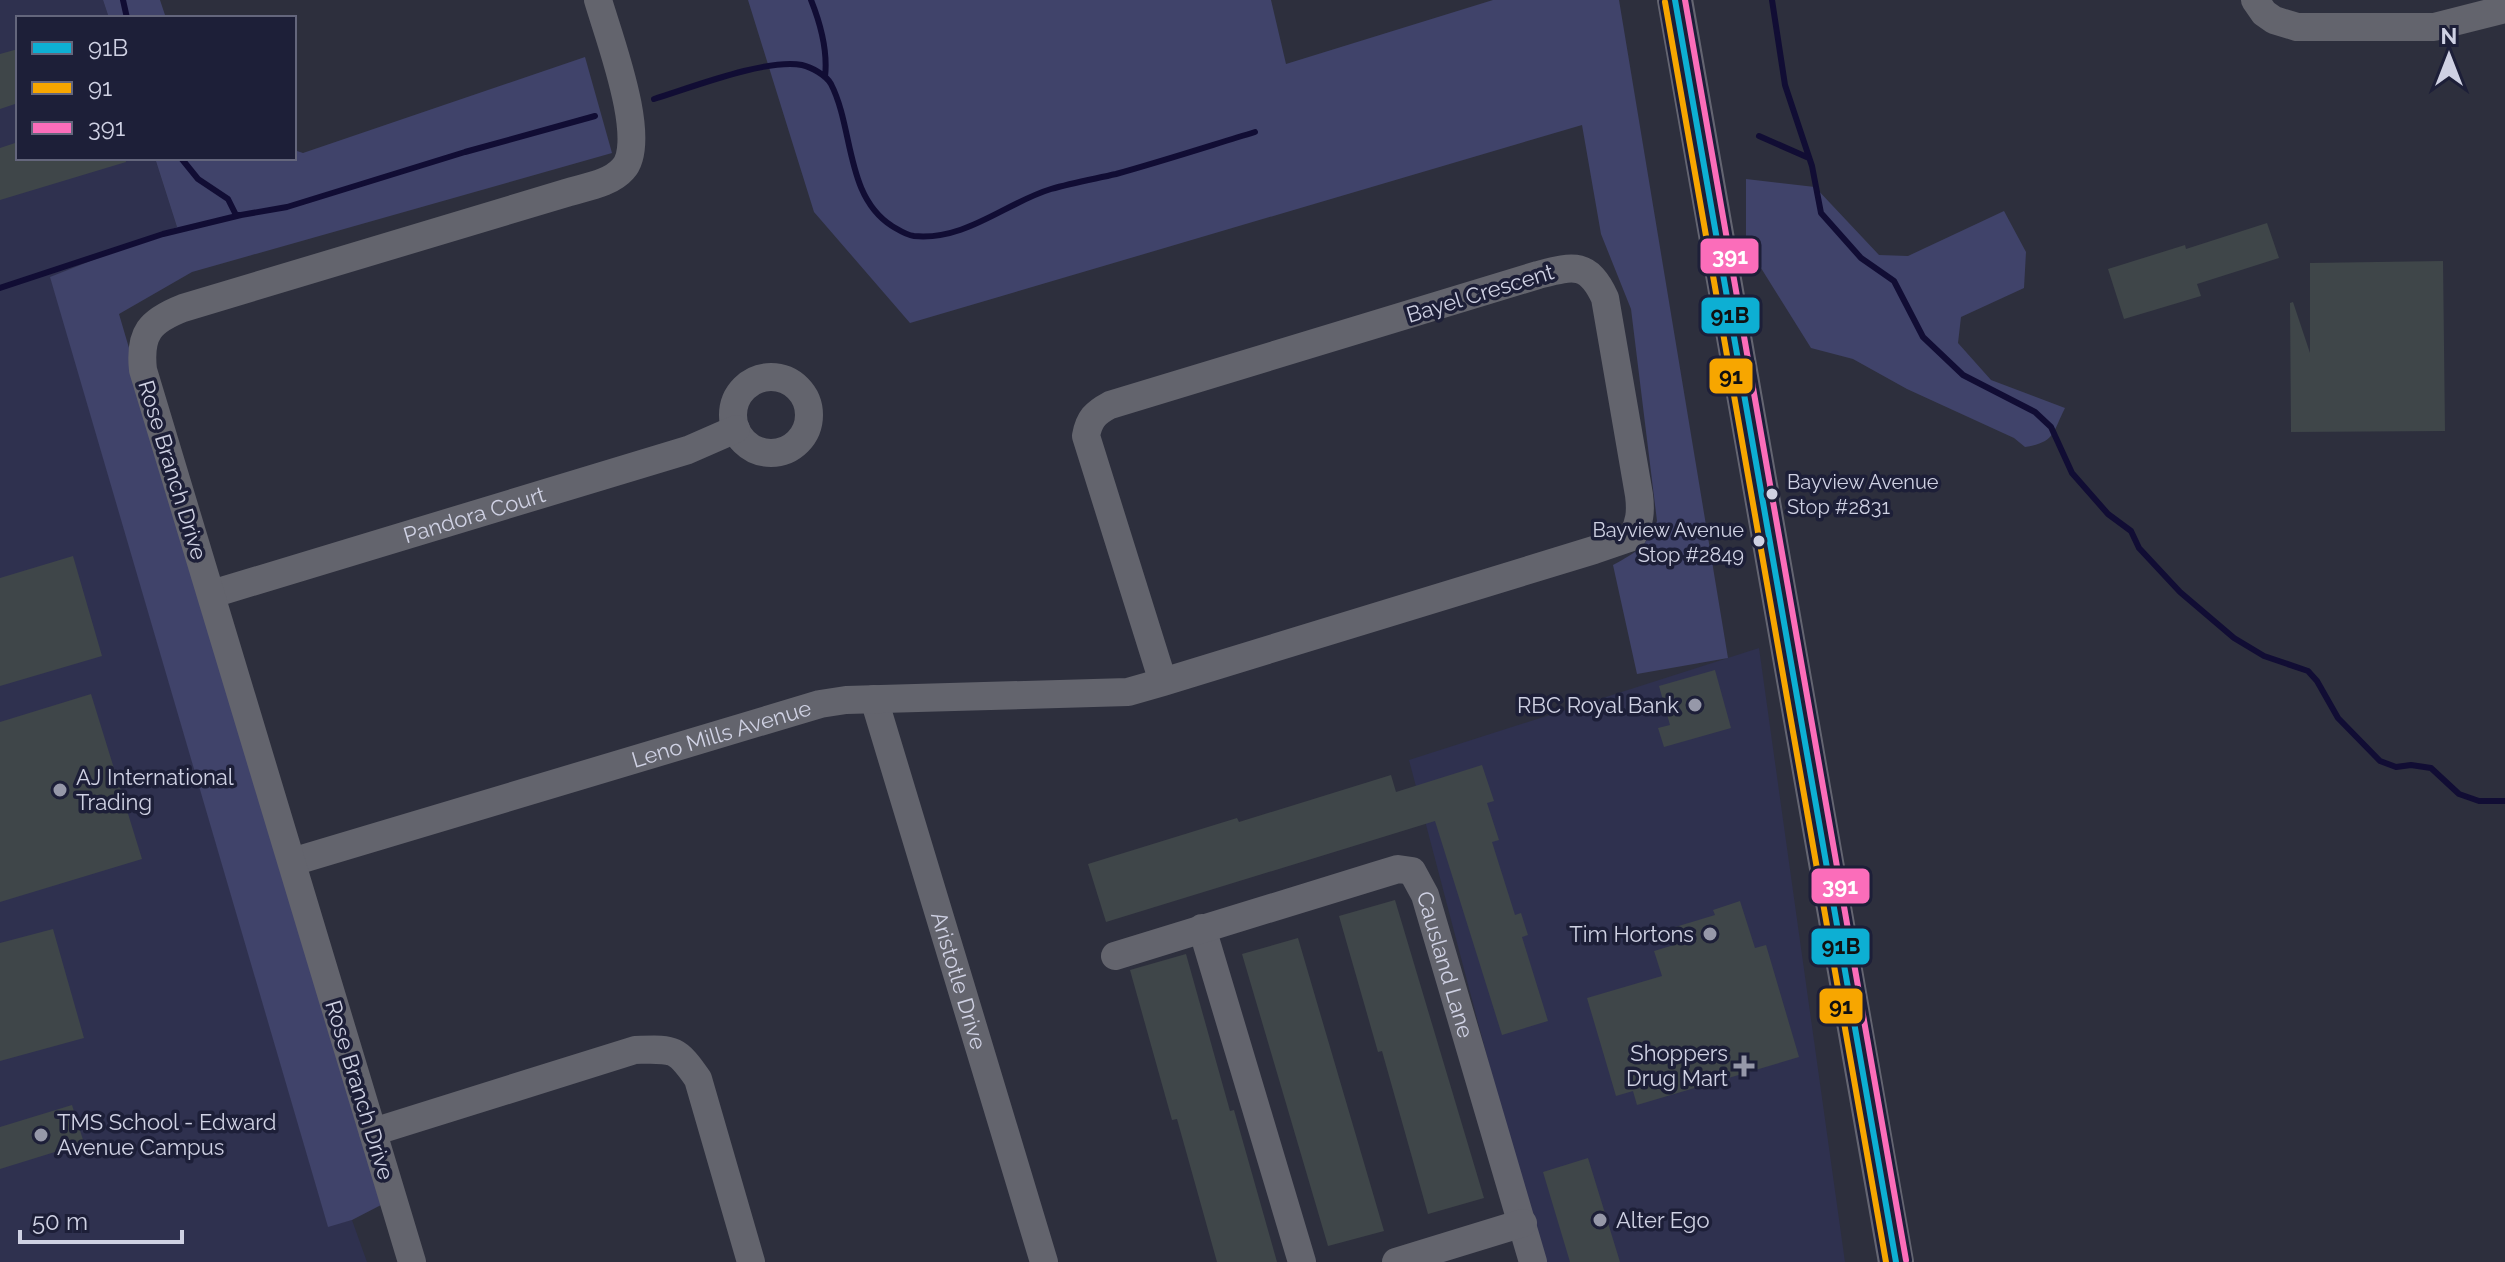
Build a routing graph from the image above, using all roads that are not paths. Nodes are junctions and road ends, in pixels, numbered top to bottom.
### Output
1 (598, 0) edge
2 (1675, 0) edge
3 (2255, 0) edge
4 (2505, 9) edge
5 (736, 429) dead end
6 (212, 594) junction
7 (1163, 682) junction
8 (874, 699) junction
9 (292, 862) junction
10 (1202, 928) junction
11 (1115, 956) dead end
12 (373, 1132) junction
13 (1523, 1223) junction
14 (412, 1262) edge
15 (751, 1262) edge
16 (1044, 1262) edge
17 (1302, 1262) edge
18 (1396, 1262) edge
19 (1533, 1262) edge
20 (1896, 1262) edge

1 - 6 street, Rose Branch Drive
2 - 20 main road
3 - 4 street
5 - 6 street, Pandora Court
6 - 9 street, Rose Branch Drive
7 - 7 street, Bayel Crescent
7 - 8 street, Leno Mills Avenue
8 - 9 street, Leno Mills Avenue
8 - 16 street, Aristotle Drive
9 - 12 street, Rose Branch Drive
10 - 11 street, Causland Lane
10 - 13 street, Causland Lane
10 - 17 street
12 - 14 street, Rose Branch Drive
12 - 15 street
13 - 18 street
13 - 19 street, Causland Lane

